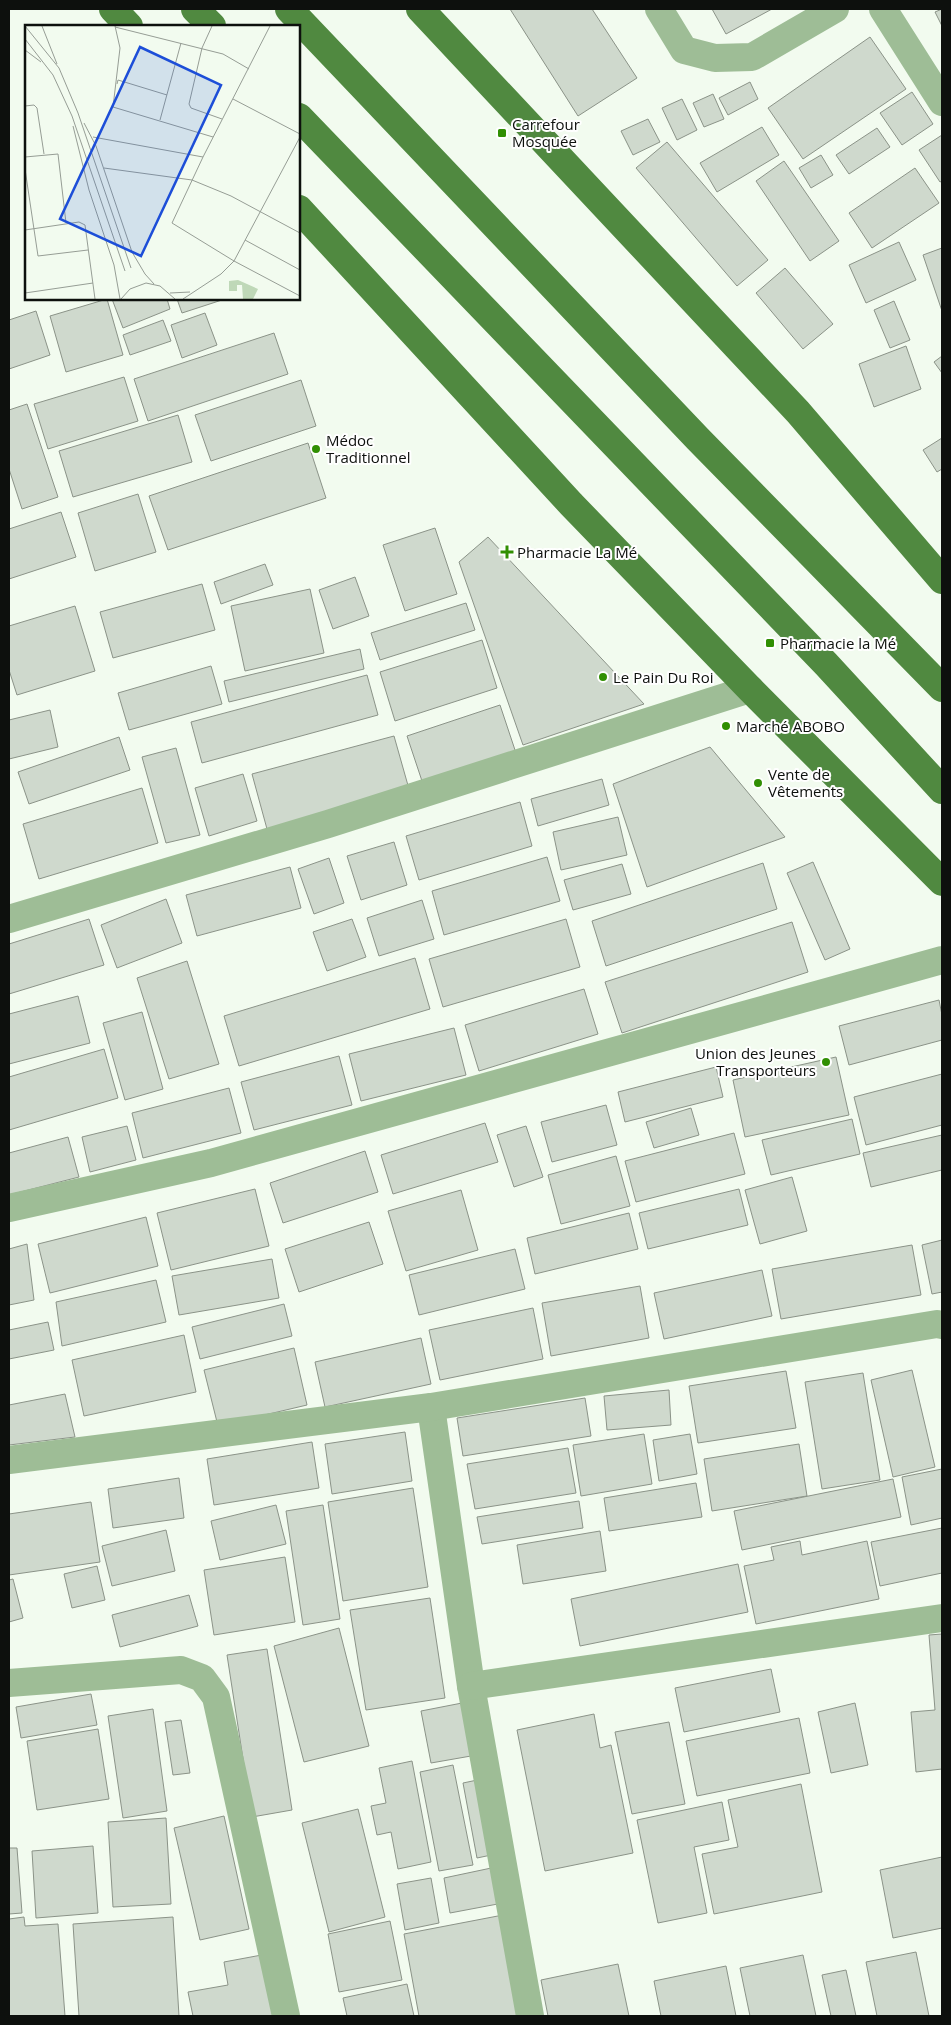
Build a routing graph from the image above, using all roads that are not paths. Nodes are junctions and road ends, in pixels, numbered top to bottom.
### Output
1 (113, 9) edge
2 (195, 9) edge
3 (289, 9) edge
4 (420, 9) edge
5 (658, 9) edge
6 (835, 9) edge
7 (884, 9) edge
8 (129, 25) edge
9 (211, 25) edge
10 (942, 102) edge
11 (300, 117) edge
12 (300, 210) edge
13 (942, 580) edge
14 (942, 688) edge
15 (750, 689) junction
16 (942, 790) edge
17 (942, 882) edge
18 (9, 919) edge
19 (942, 960) edge
20 (9, 1208) edge
21 (942, 1325) edge
22 (431, 1407) junction
23 (9, 1460) edge
24 (942, 1618) edge
25 (9, 1683) edge
26 (471, 1686) junction
27 (286, 2016) edge
28 (530, 2016) edge

1 - 8 main road
2 - 9 main road
3 - 14 main road
4 - 13 main road
5 - 6 street
7 - 10 street
11 - 16 main road
12 - 15 main road
15 - 17 main road
15 - 18 street
19 - 20 street
21 - 22 street
22 - 23 street
22 - 26 street
24 - 26 street
25 - 27 street
26 - 28 street

